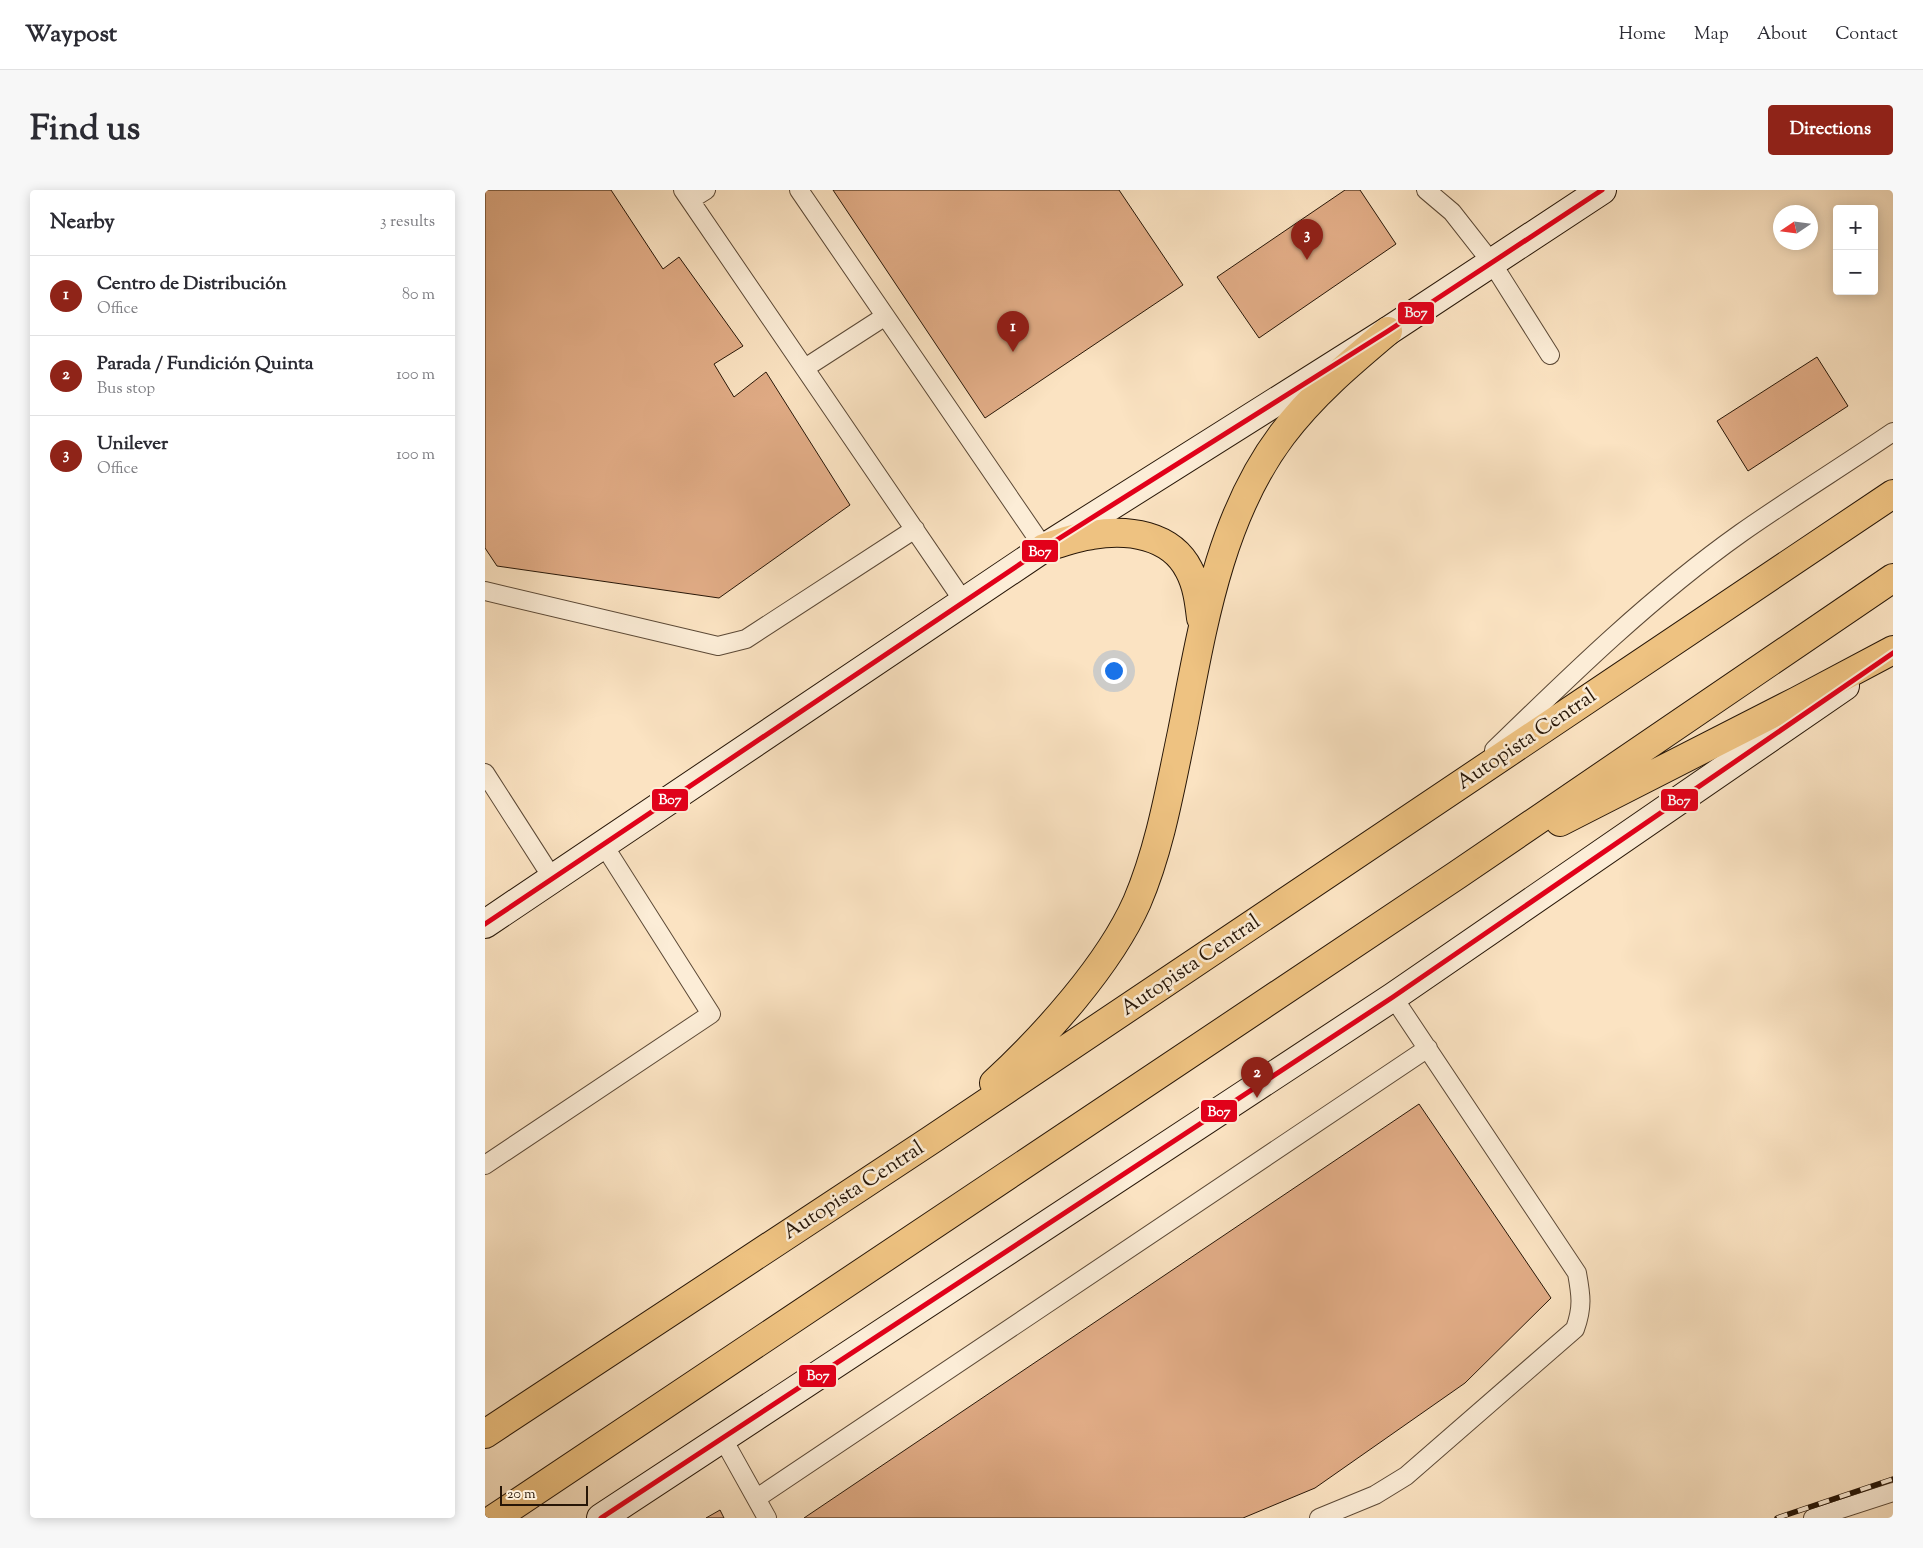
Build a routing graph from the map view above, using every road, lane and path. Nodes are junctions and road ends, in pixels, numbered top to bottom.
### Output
1 (706, 190) edge
2 (799, 190) edge
3 (1426, 190) edge
4 (1602, 190) edge
5 (687, 195) edge
6 (1491, 263) junction
7 (884, 316) junction
8 (1388, 331) junction
9 (1550, 355) dead end
10 (805, 368) junction
11 (1893, 432) edge
12 (1893, 494) edge
13 (915, 530) junction
14 (1044, 548) junction
15 (1893, 578) edge
16 (485, 591) edge
17 (964, 602) junction
18 (1203, 626) junction
19 (1893, 651) edge
20 (485, 773) edge
21 (1457, 788) junction
22 (603, 844) junction
23 (1457, 875) junction
24 (553, 879) junction
25 (485, 924) edge
26 (1393, 996) junction
27 (1428, 1048) junction
28 (931, 1140) junction
29 (485, 1165) edge
30 (485, 1434) edge
31 (723, 1439) junction
32 (1893, 1492) edge
33 (757, 1498) junction
34 (495, 1518) edge
35 (601, 1518) edge
36 (767, 1518) edge
37 (1319, 1518) edge
38 (1813, 1518) edge

1 - 5 lane
2 - 7 lane
3 - 6 lane
4 - 6 main road
5 - 10 lane
6 - 8 main road
6 - 9 lane
7 - 10 lane
7 - 14 lane
8 - 14 main road
8 - 18 highway
10 - 13 lane
11 - 21 lane
12 - 21 highway, Autopista Central
13 - 16 lane
13 - 17 lane
14 - 17 main road
14 - 18 highway
15 - 23 highway
17 - 22 main road
18 - 28 highway
19 - 23 highway
19 - 26 main road
20 - 24 lane
21 - 28 highway, Autopista Central
22 - 24 main road
22 - 29 lane
23 - 34 highway
24 - 25 main road
26 - 27 lane
26 - 31 main road
27 - 33 lane
27 - 37 lane
28 - 30 highway, Autopista Central
31 - 33 lane
31 - 35 main road
32 - 38 lane
33 - 36 lane

